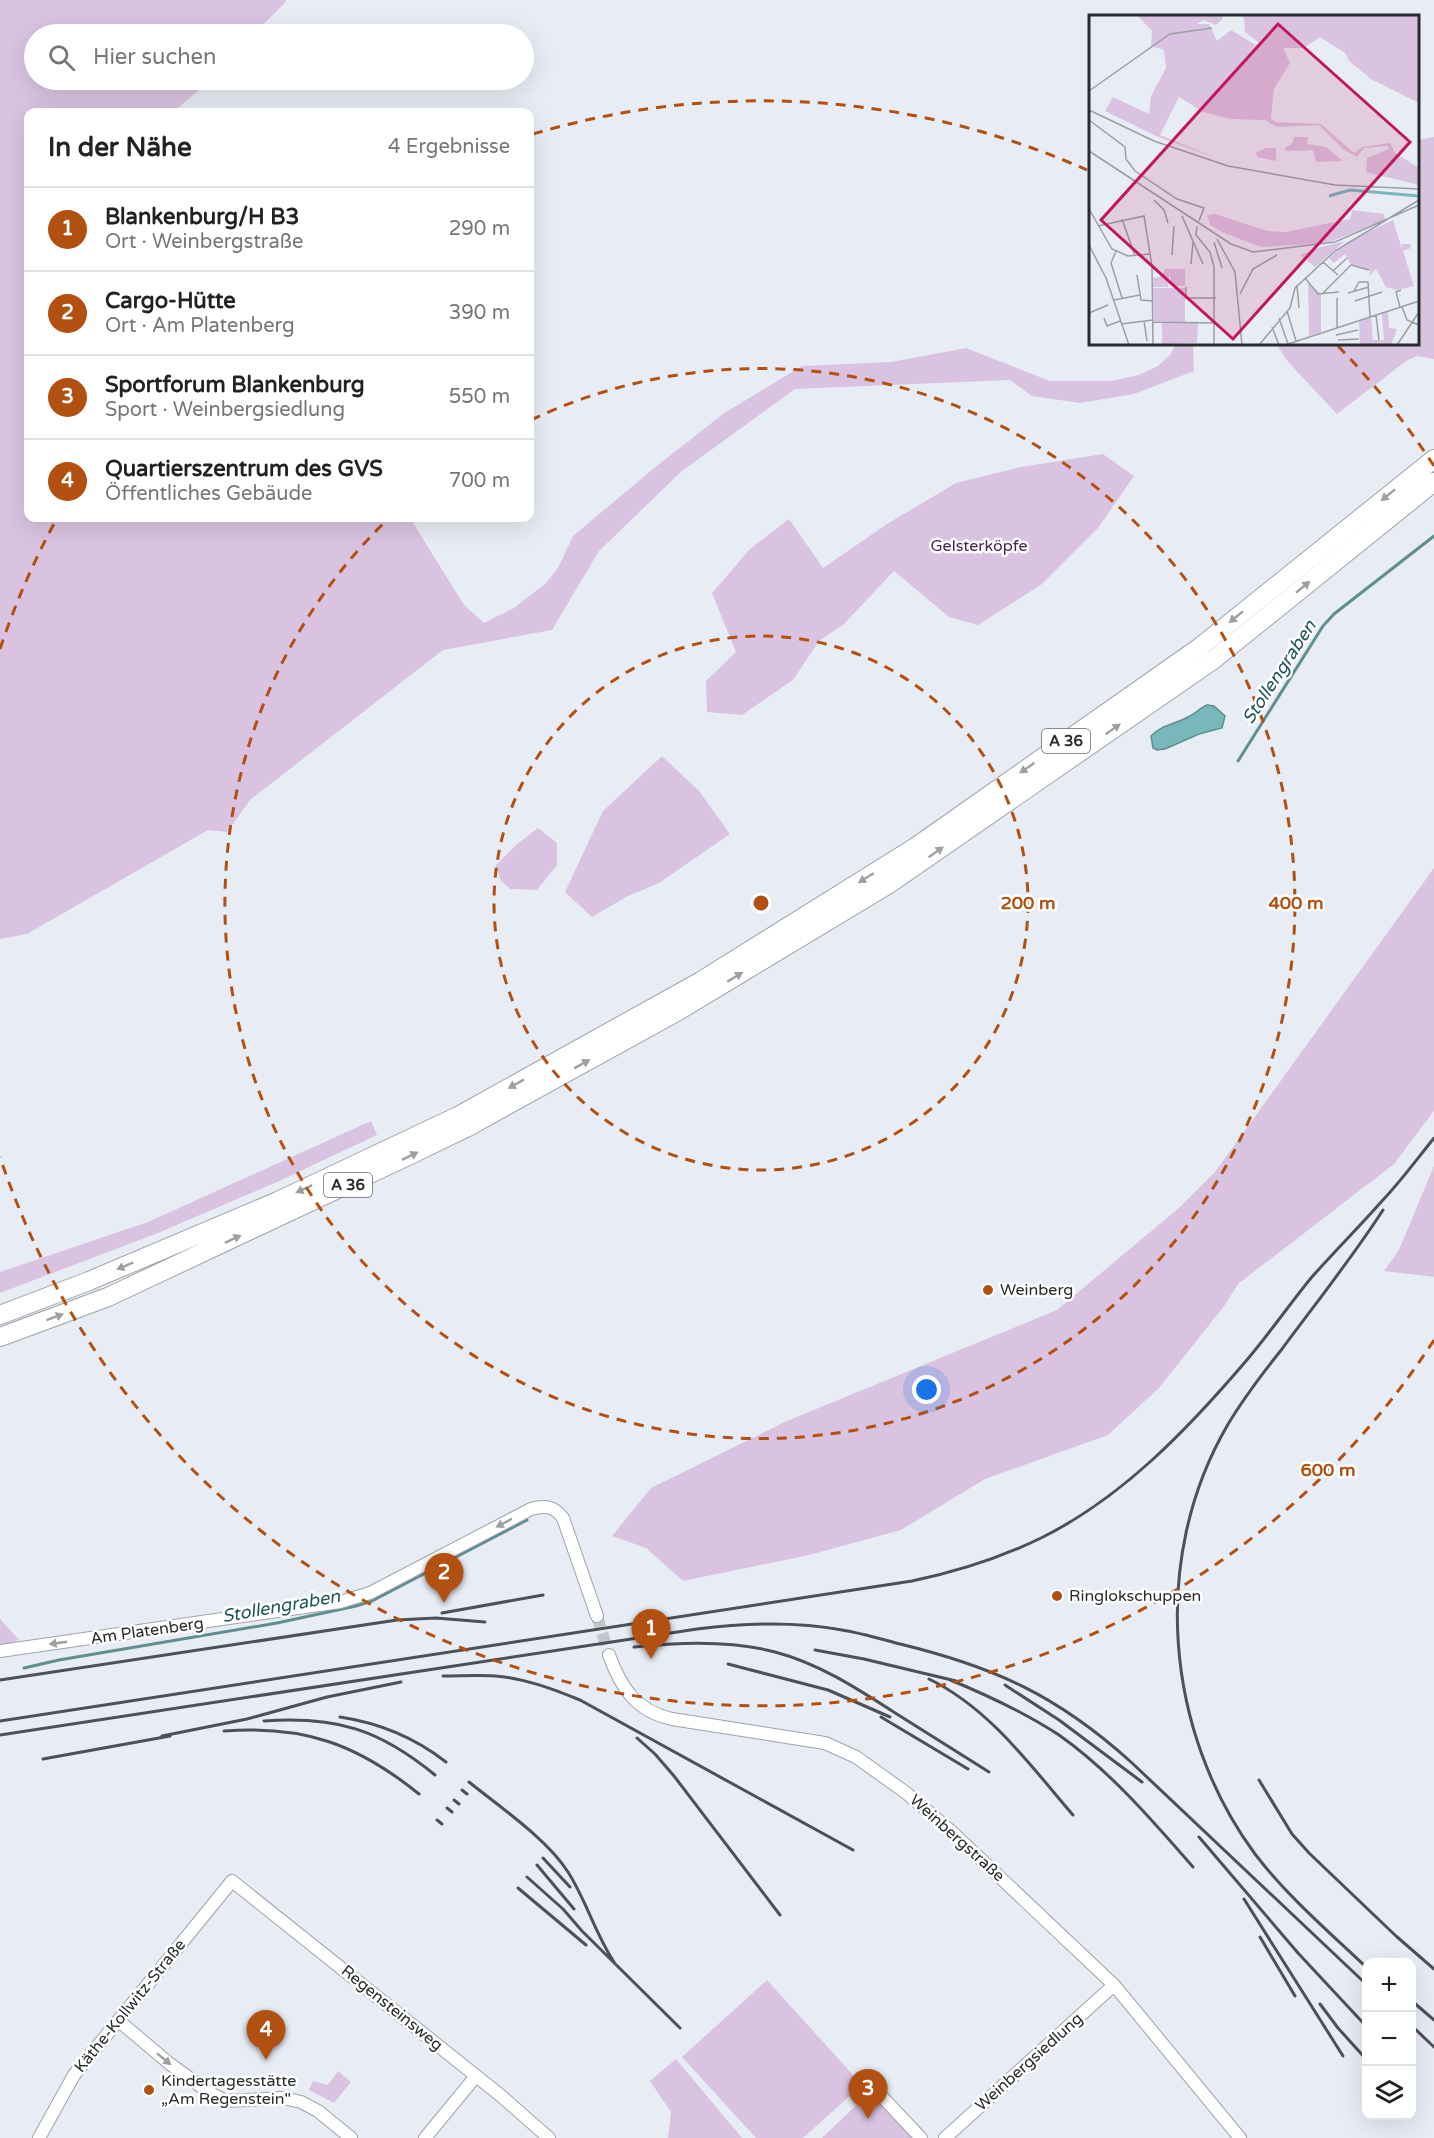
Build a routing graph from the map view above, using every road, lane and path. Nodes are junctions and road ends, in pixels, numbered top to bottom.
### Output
1 (1434, 459) edge
2 (1434, 482) edge
3 (0, 1315) edge
4 (0, 1337) edge
5 (597, 1616) tunnel mouth
6 (0, 1651) edge
7 (609, 1655) tunnel mouth
8 (232, 1881) joint
9 (1114, 1985) junction
10 (118, 2022) junction
11 (476, 2076) junction
12 (872, 2086) dead end
13 (39, 2138) edge
14 (351, 2138) edge
15 (424, 2138) edge
16 (549, 2138) edge
17 (921, 2138) edge
18 (945, 2138) edge
19 (1240, 2138) edge

1 -> 3 highway, A 36
4 -> 2 highway, A 36
5 -> 6 street, Am Platenberg
7 - 9 street, Weinbergstraße
8 - 10 street, Käthe-Kollwitz-Straße
8 - 11 street, Regensteinsweg
9 - 18 street, Weinbergsiedlung
9 - 19 street, Weinbergstraße
10 - 13 street, Käthe-Kollwitz-Straße
10 -> 14 street
11 - 15 street
11 - 16 street, Regensteinsweg
12 - 17 street

